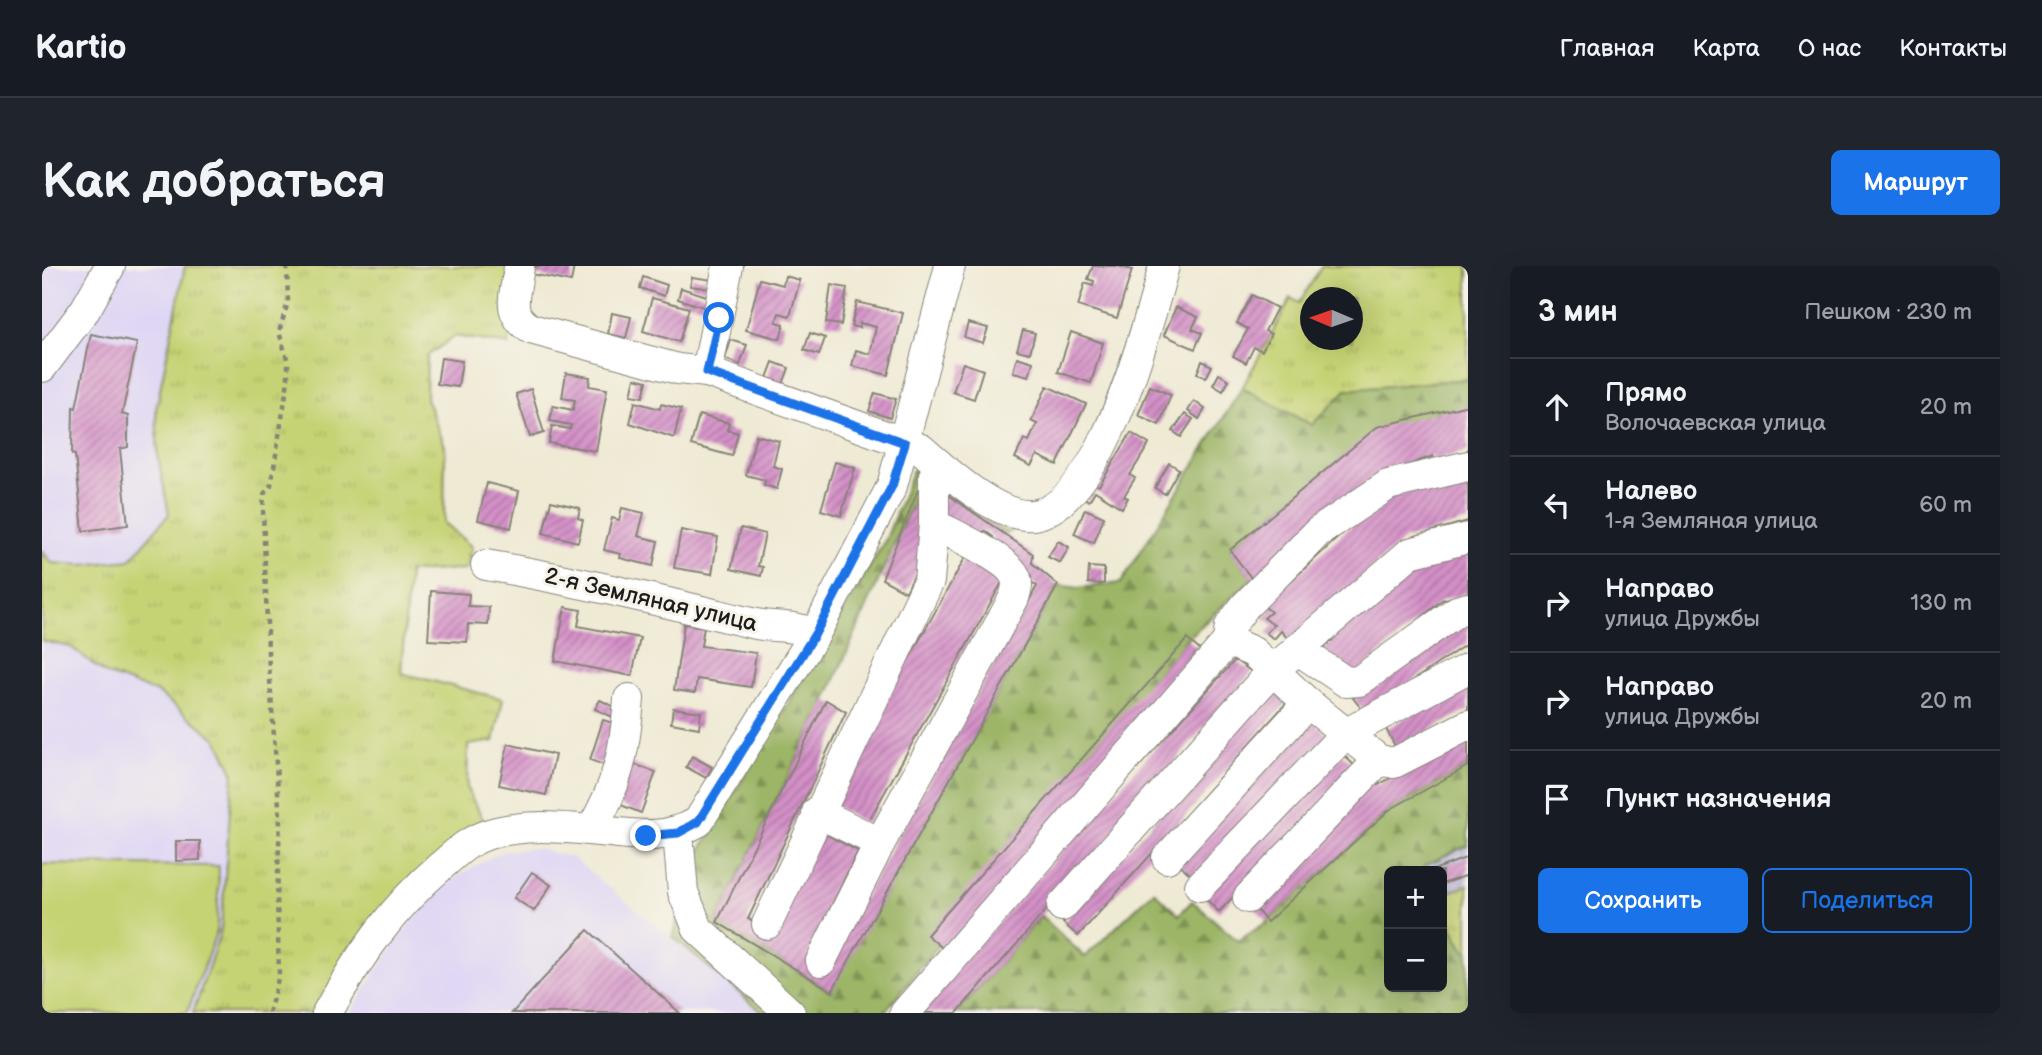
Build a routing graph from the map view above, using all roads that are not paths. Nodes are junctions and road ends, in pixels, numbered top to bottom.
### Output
1 (110, 266) edge
2 (519, 266) edge
3 (728, 266) edge
4 (950, 266) edge
5 (1164, 266) edge
6 (42, 367) edge
7 (707, 372) junction
8 (905, 443) junction
9 (938, 464) junction
10 (1468, 466) edge
11 (934, 524) junction
12 (1468, 538) edge
13 (486, 565) dead end
14 (1468, 608) edge
15 (815, 634) junction
16 (1228, 641) junction
17 (1297, 649) junction
18 (1468, 668) edge
19 (1272, 671) junction
20 (629, 699) dead end
21 (1308, 703) junction
22 (1468, 725) edge
23 (1345, 734) junction
24 (1378, 760) junction
25 (817, 812) junction
26 (591, 830) junction
27 (678, 833) junction
28 (880, 843) junction
29 (1167, 859) dead end
30 (1200, 886) dead end
31 (1248, 898) dead end
32 (1062, 906) dead end
33 (766, 925) dead end
34 (821, 961) dead end
35 (327, 1013) edge
36 (790, 1013) edge
37 (905, 1013) edge

1 - 6 street
2 - 7 street
3 - 7 street
4 - 8 street
5 - 9 street
7 - 8 street
8 - 9 street
8 - 15 street
9 - 11 street
10 - 16 street
11 - 25 street
11 - 28 street
12 - 17 street
13 - 15 street, 2-я Земляная улица
14 - 17 street
15 - 27 street
16 - 19 street
16 - 37 street
17 - 19 street
18 - 23 street
19 - 21 street
19 - 32 street
20 - 26 street
21 - 23 street
21 - 29 street
22 - 24 street
23 - 24 street
23 - 30 street
24 - 31 street
25 - 28 street
25 - 33 street
26 - 27 street
26 - 35 street
27 - 36 street
28 - 34 street

